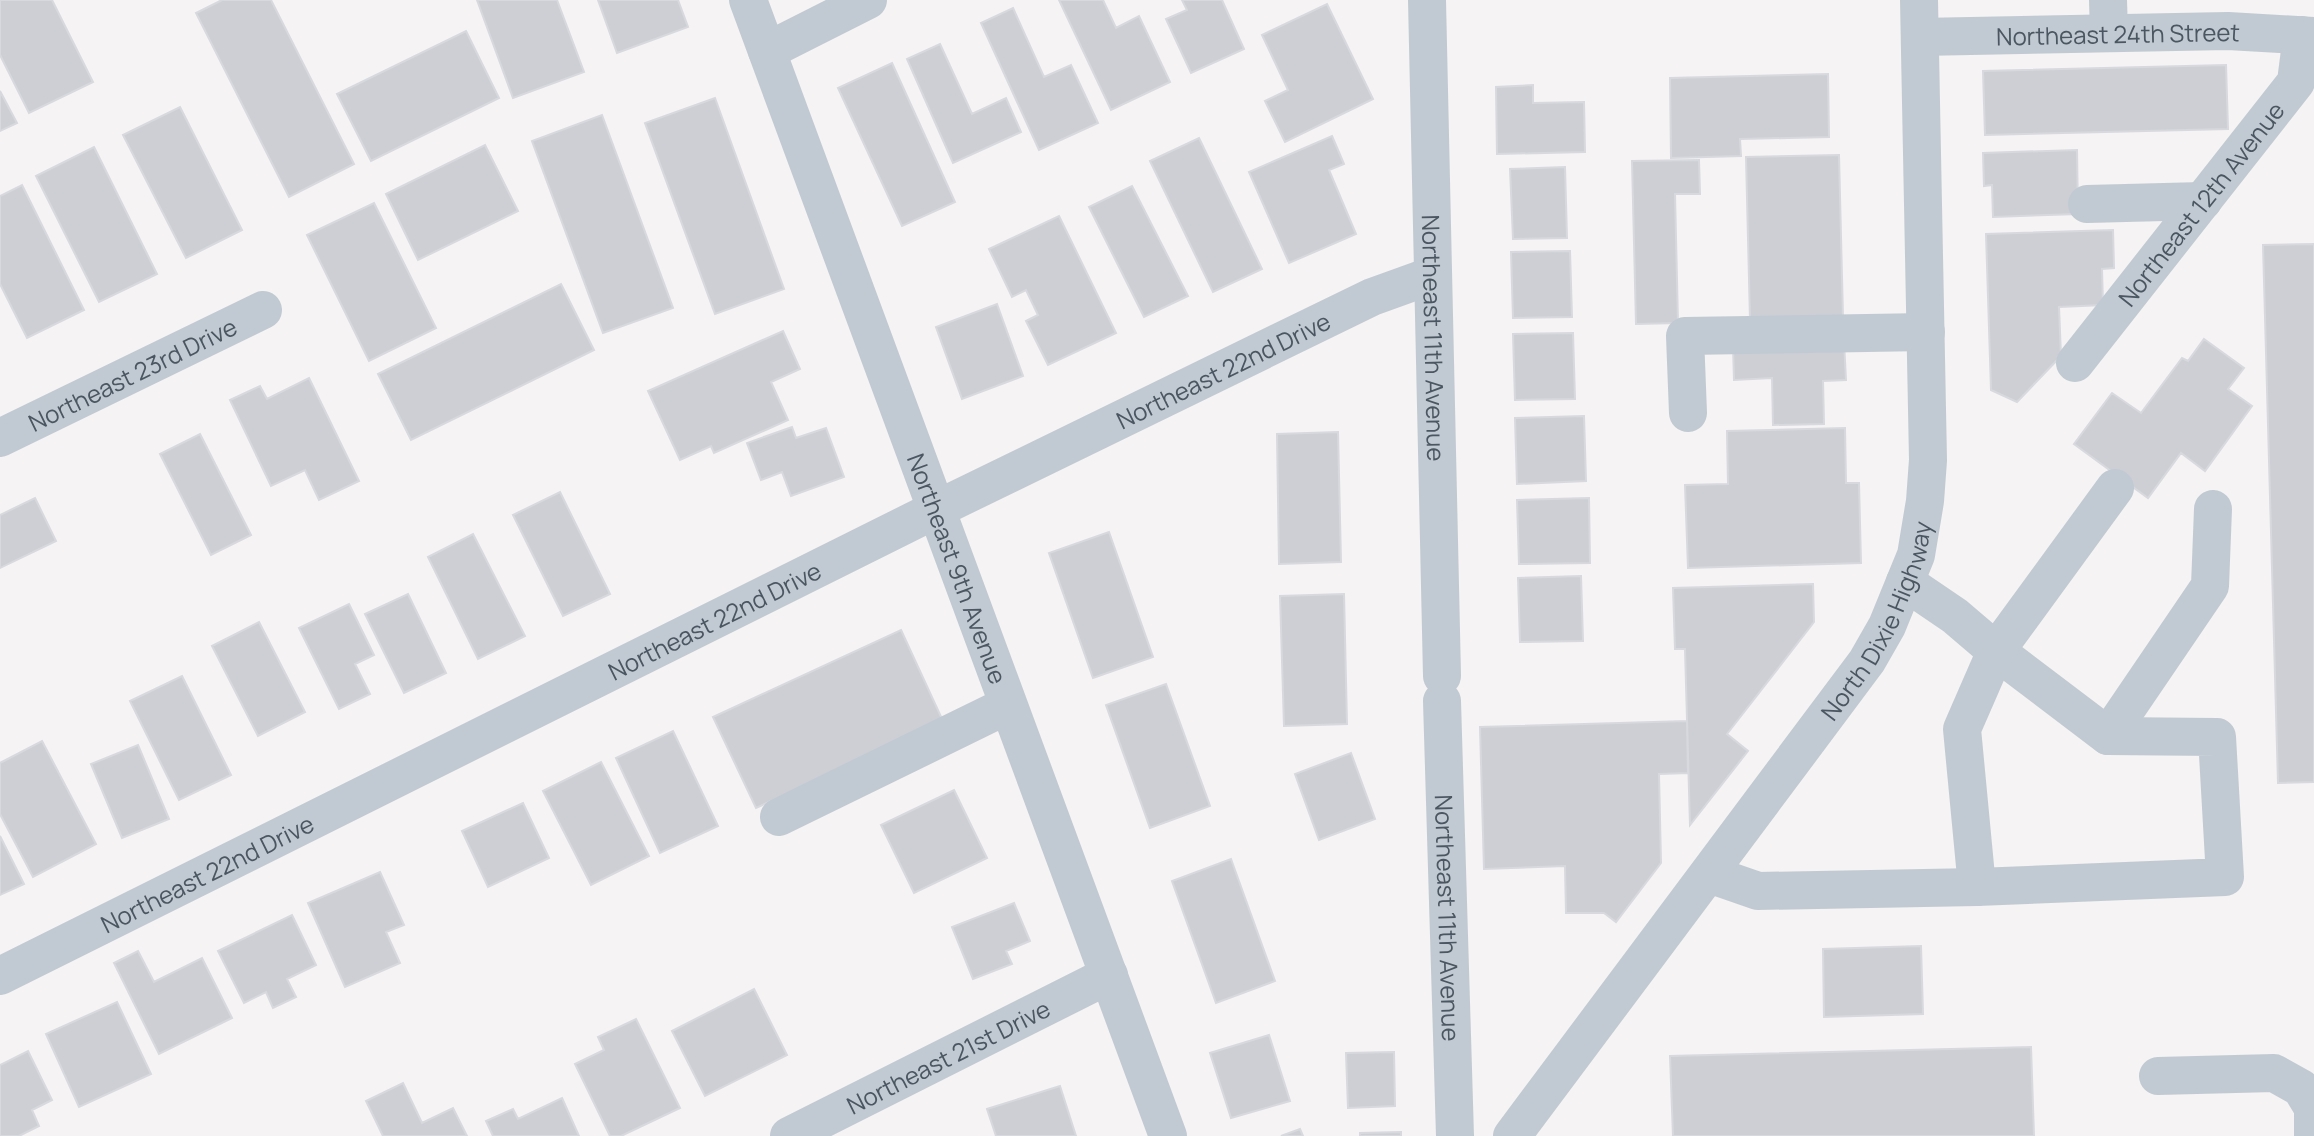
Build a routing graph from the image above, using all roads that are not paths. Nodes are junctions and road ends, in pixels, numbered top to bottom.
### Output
1 (748, 0) edge
2 (868, 0) edge
3 (1427, 0) edge
4 (2109, 17) edge
5 (1920, 18) edge
6 (2308, 35) edge
7 (767, 51) junction
8 (2203, 201) junction
9 (2087, 204) dead end
10 (1433, 275) junction
11 (263, 310) dead end
12 (1926, 332) junction
13 (2076, 363) dead end
14 (1688, 413) dead end
15 (0, 438) edge
16 (2115, 488) dead end
17 (2213, 509) dead end
18 (935, 510) junction
19 (1905, 582) junction
20 (1996, 651) junction
21 (1008, 705) junction
22 (2108, 736) junction
23 (779, 817) dead end
24 (1709, 874) junction
25 (1977, 887) junction
26 (1109, 975) junction
27 (0, 976) edge
28 (2158, 1076) dead end
29 (789, 1136) edge
30 (1168, 1136) edge
31 (1455, 1136) edge
32 (1513, 1136) edge
33 (2313, 1136) edge

1 - 7 street, Northeast 9th Avenue
2 - 7 street
3 - 10 street, Northeast 11th Avenue
4 - 5 street, Northeast 24th Street
4 - 6 street, Northeast 24th Street
5 - 12 street, North Dixie Highway
6 - 8 street, Northeast 12th Avenue
7 - 18 street, Northeast 9th Avenue
8 - 9 street
8 - 13 street, Northeast 12th Avenue
10 - 18 street, Northeast 22nd Drive
10 - 31 street, Northeast 11th Avenue
11 - 15 street, Northeast 23rd Drive
12 - 14 street
12 - 19 street, North Dixie Highway
16 - 20 street
17 - 22 street
18 - 21 street, Northeast 9th Avenue
18 - 27 street, Northeast 22nd Drive
19 - 20 street
19 - 24 street, North Dixie Highway
20 - 22 street
20 - 25 street
21 - 23 street
21 - 26 street, Northeast 9th Avenue
22 - 25 street
24 - 25 street
24 - 32 street, North Dixie Highway
26 - 29 street, Northeast 21st Drive
26 - 30 street, Northeast 9th Avenue
28 - 33 street

